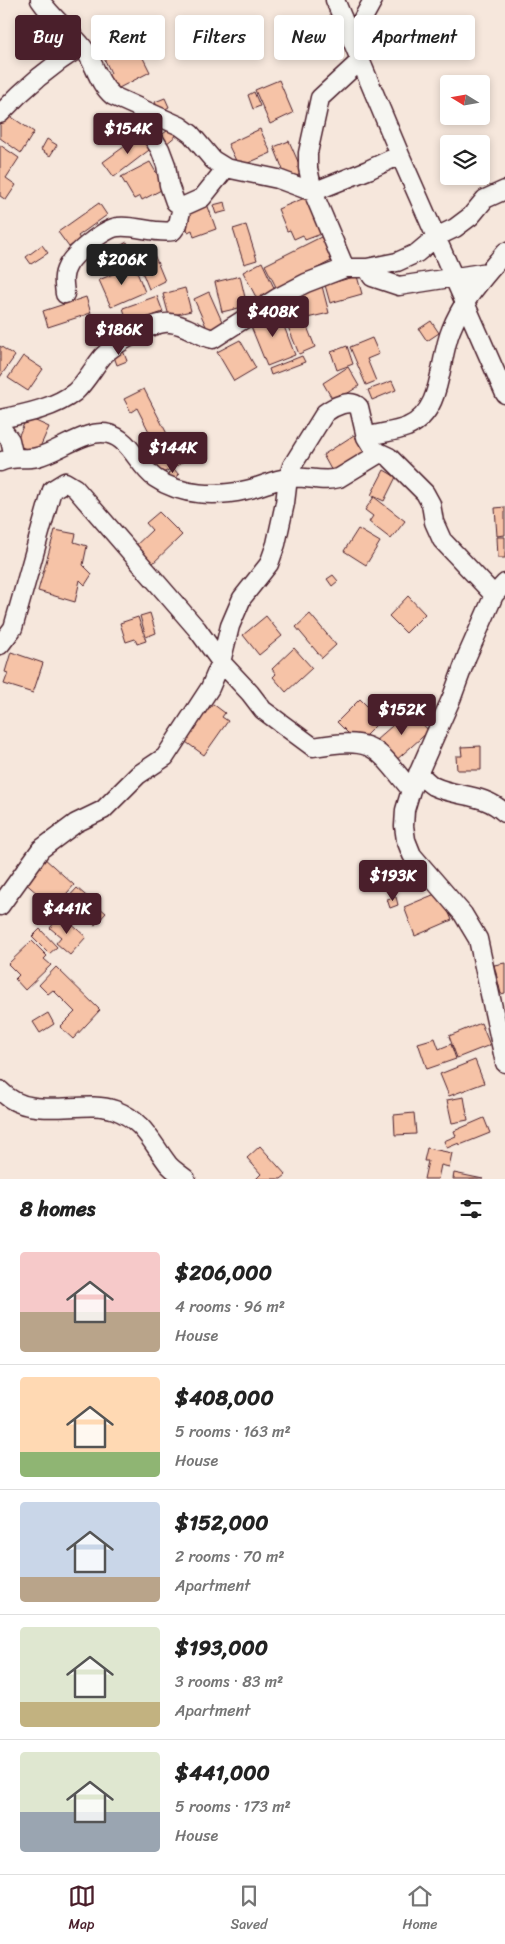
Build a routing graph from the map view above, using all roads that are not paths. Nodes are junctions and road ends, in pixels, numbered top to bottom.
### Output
1 (40, 0) edge
2 (335, 0) edge
3 (373, 0) edge
4 (82, 46) junction
5 (360, 61) junction
6 (140, 108) junction
7 (0, 114) edge
8 (400, 155) junction
9 (226, 168) junction
10 (505, 190) edge
11 (313, 192) junction
12 (182, 207) junction
13 (436, 237) junction
14 (505, 252) edge
15 (345, 268) junction
16 (367, 268) junction
17 (488, 272) junction
18 (454, 278) junction
19 (65, 294) dead end
20 (465, 300) junction
21 (503, 386) edge
22 (0, 419) edge
23 (0, 426) edge
24 (366, 437) junction
25 (380, 453) junction
26 (7, 460) edge
27 (288, 478) junction
28 (500, 589) edge
29 (0, 646) edge
30 (221, 662) junction
31 (418, 773) junction
32 (411, 790) junction
33 (505, 813) edge
34 (0, 906) edge
35 (505, 1063) edge
36 (0, 1090) edge
37 (186, 1179) edge

1 - 4 street
2 - 5 street
3 - 5 street
4 - 6 street
4 - 7 street
5 - 8 street
5 - 11 street
6 - 9 street
6 - 12 street
8 - 11 street
8 - 13 street
9 - 11 street
9 - 12 street
10 - 13 street
11 - 15 street
12 - 19 street
13 - 16 street
13 - 18 street
14 - 17 street
15 - 16 street
15 - 22 street
16 - 18 street
17 - 18 street
17 - 20 street
18 - 20 street
20 - 21 street
20 - 24 street
23 - 26 street
24 - 25 street
24 - 27 street
25 - 27 street
25 - 28 street
26 - 27 street
27 - 30 street
28 - 31 street
29 - 30 street
30 - 32 street
30 - 34 street
31 - 32 street
31 - 33 street
32 - 35 street
36 - 37 street

